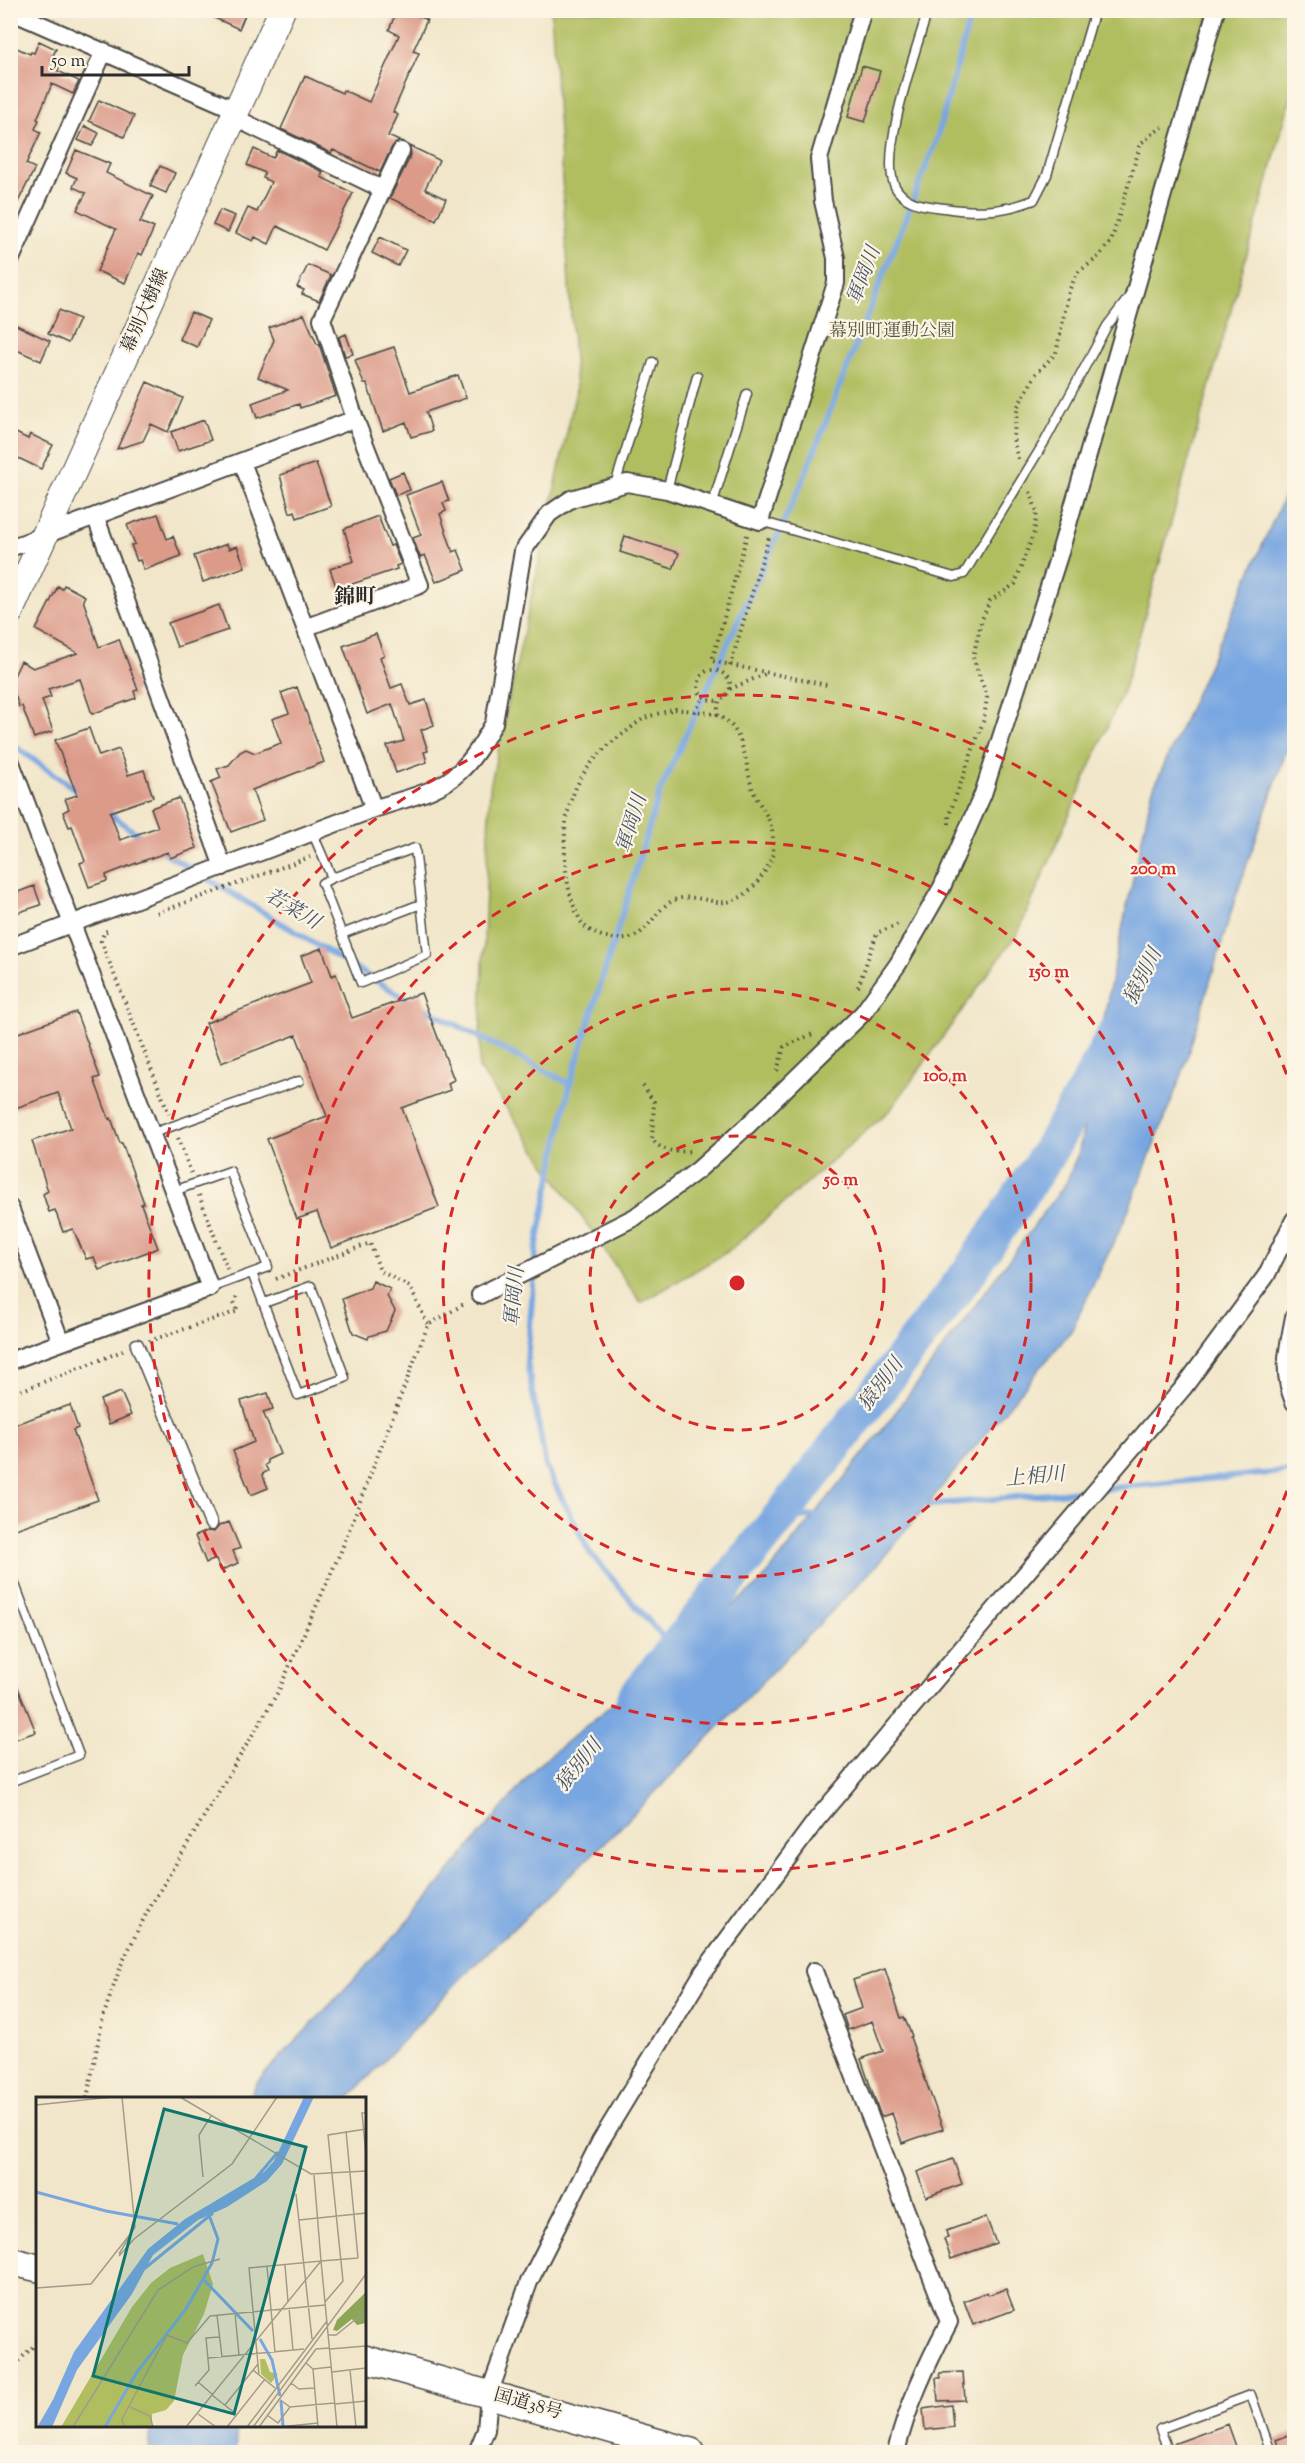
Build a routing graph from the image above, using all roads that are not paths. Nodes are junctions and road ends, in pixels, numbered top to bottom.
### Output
1 (282, 10) edge
2 (863, 10) edge
3 (928, 10) edge
4 (1095, 10) edge
5 (1216, 10) edge
6 (10, 11) edge
7 (104, 51) junction
8 (235, 114) junction
9 (401, 151) dead end
10 (382, 189) junction
11 (10, 261) edge
12 (1135, 290) junction
13 (653, 362) dead end
14 (697, 376) dead end
15 (747, 394) dead end
16 (355, 419) junction
17 (242, 462) junction
18 (615, 486) junction
19 (667, 490) junction
20 (712, 505) junction
21 (96, 518) junction
22 (762, 521) junction
23 (45, 535) junction
24 (10, 548) edge
25 (10, 612) edge
26 (306, 627) junction
27 (10, 760) edge
28 (375, 809) junction
29 (313, 834) junction
30 (223, 867) junction
31 (332, 878) junction
32 (421, 904) junction
33 (74, 923) junction
34 (342, 934) junction
35 (10, 947) edge
36 (299, 1081) dead end
37 (153, 1133) junction
38 (174, 1191) junction
39 (10, 1208) edge
40 (1294, 1220) edge
41 (252, 1273) junction
42 (210, 1288) junction
43 (480, 1295) road end
44 (264, 1303) junction
45 (1294, 1317) edge
46 (61, 1342) junction
47 (137, 1345) road end
48 (1291, 1349) edge
49 (10, 1361) edge
50 (1294, 1402) edge
51 (211, 1524) dead end
52 (10, 1571) edge
53 (10, 1782) edge
54 (814, 1971) dead end
55 (366, 2360) edge
56 (489, 2394) junction
57 (477, 2452) edge
58 (692, 2452) edge
59 (896, 2452) edge
60 (1170, 2452) edge
61 (1272, 2452) edge

1 - 8 main road, 幕別大樹線
2 - 22 street
3 - 4 lane
5 - 12 street
6 - 7 street
7 - 8 street
7 - 11 street
8 - 10 street
8 - 23 main road, 幕別大樹線
9 - 10 street
10 - 16 street
12 - 22 lane
12 - 43 street
13 - 18 lane
14 - 19 lane
15 - 20 lane
16 - 17 street
16 - 26 street
17 - 21 street
17 - 26 street
18 - 19 street
18 - 28 street
19 - 20 street
20 - 22 street
21 - 23 street
21 - 30 street
23 - 24 street
23 - 25 main road, 幕別大樹線
26 - 28 street
27 - 33 street
28 - 29 street
29 - 30 street
29 - 31 lane
30 - 33 street
31 - 32 lane
31 - 34 lane
32 - 34 lane
32 - 34 lane
33 - 35 street
33 - 37 street
36 - 37 lane
37 - 38 street
38 - 41 lane
38 - 42 street
39 - 46 street
40 - 56 street
41 - 42 lane
41 - 44 lane
42 - 46 street
44 - 44 lane
45 - 48 street
46 - 49 street
47 - 51 street
48 - 50 street
52 - 53 lane
54 - 59 street
55 - 56 highway, 国道38号
56 - 57 street
56 - 58 highway, 国道38号
60 - 61 lane

